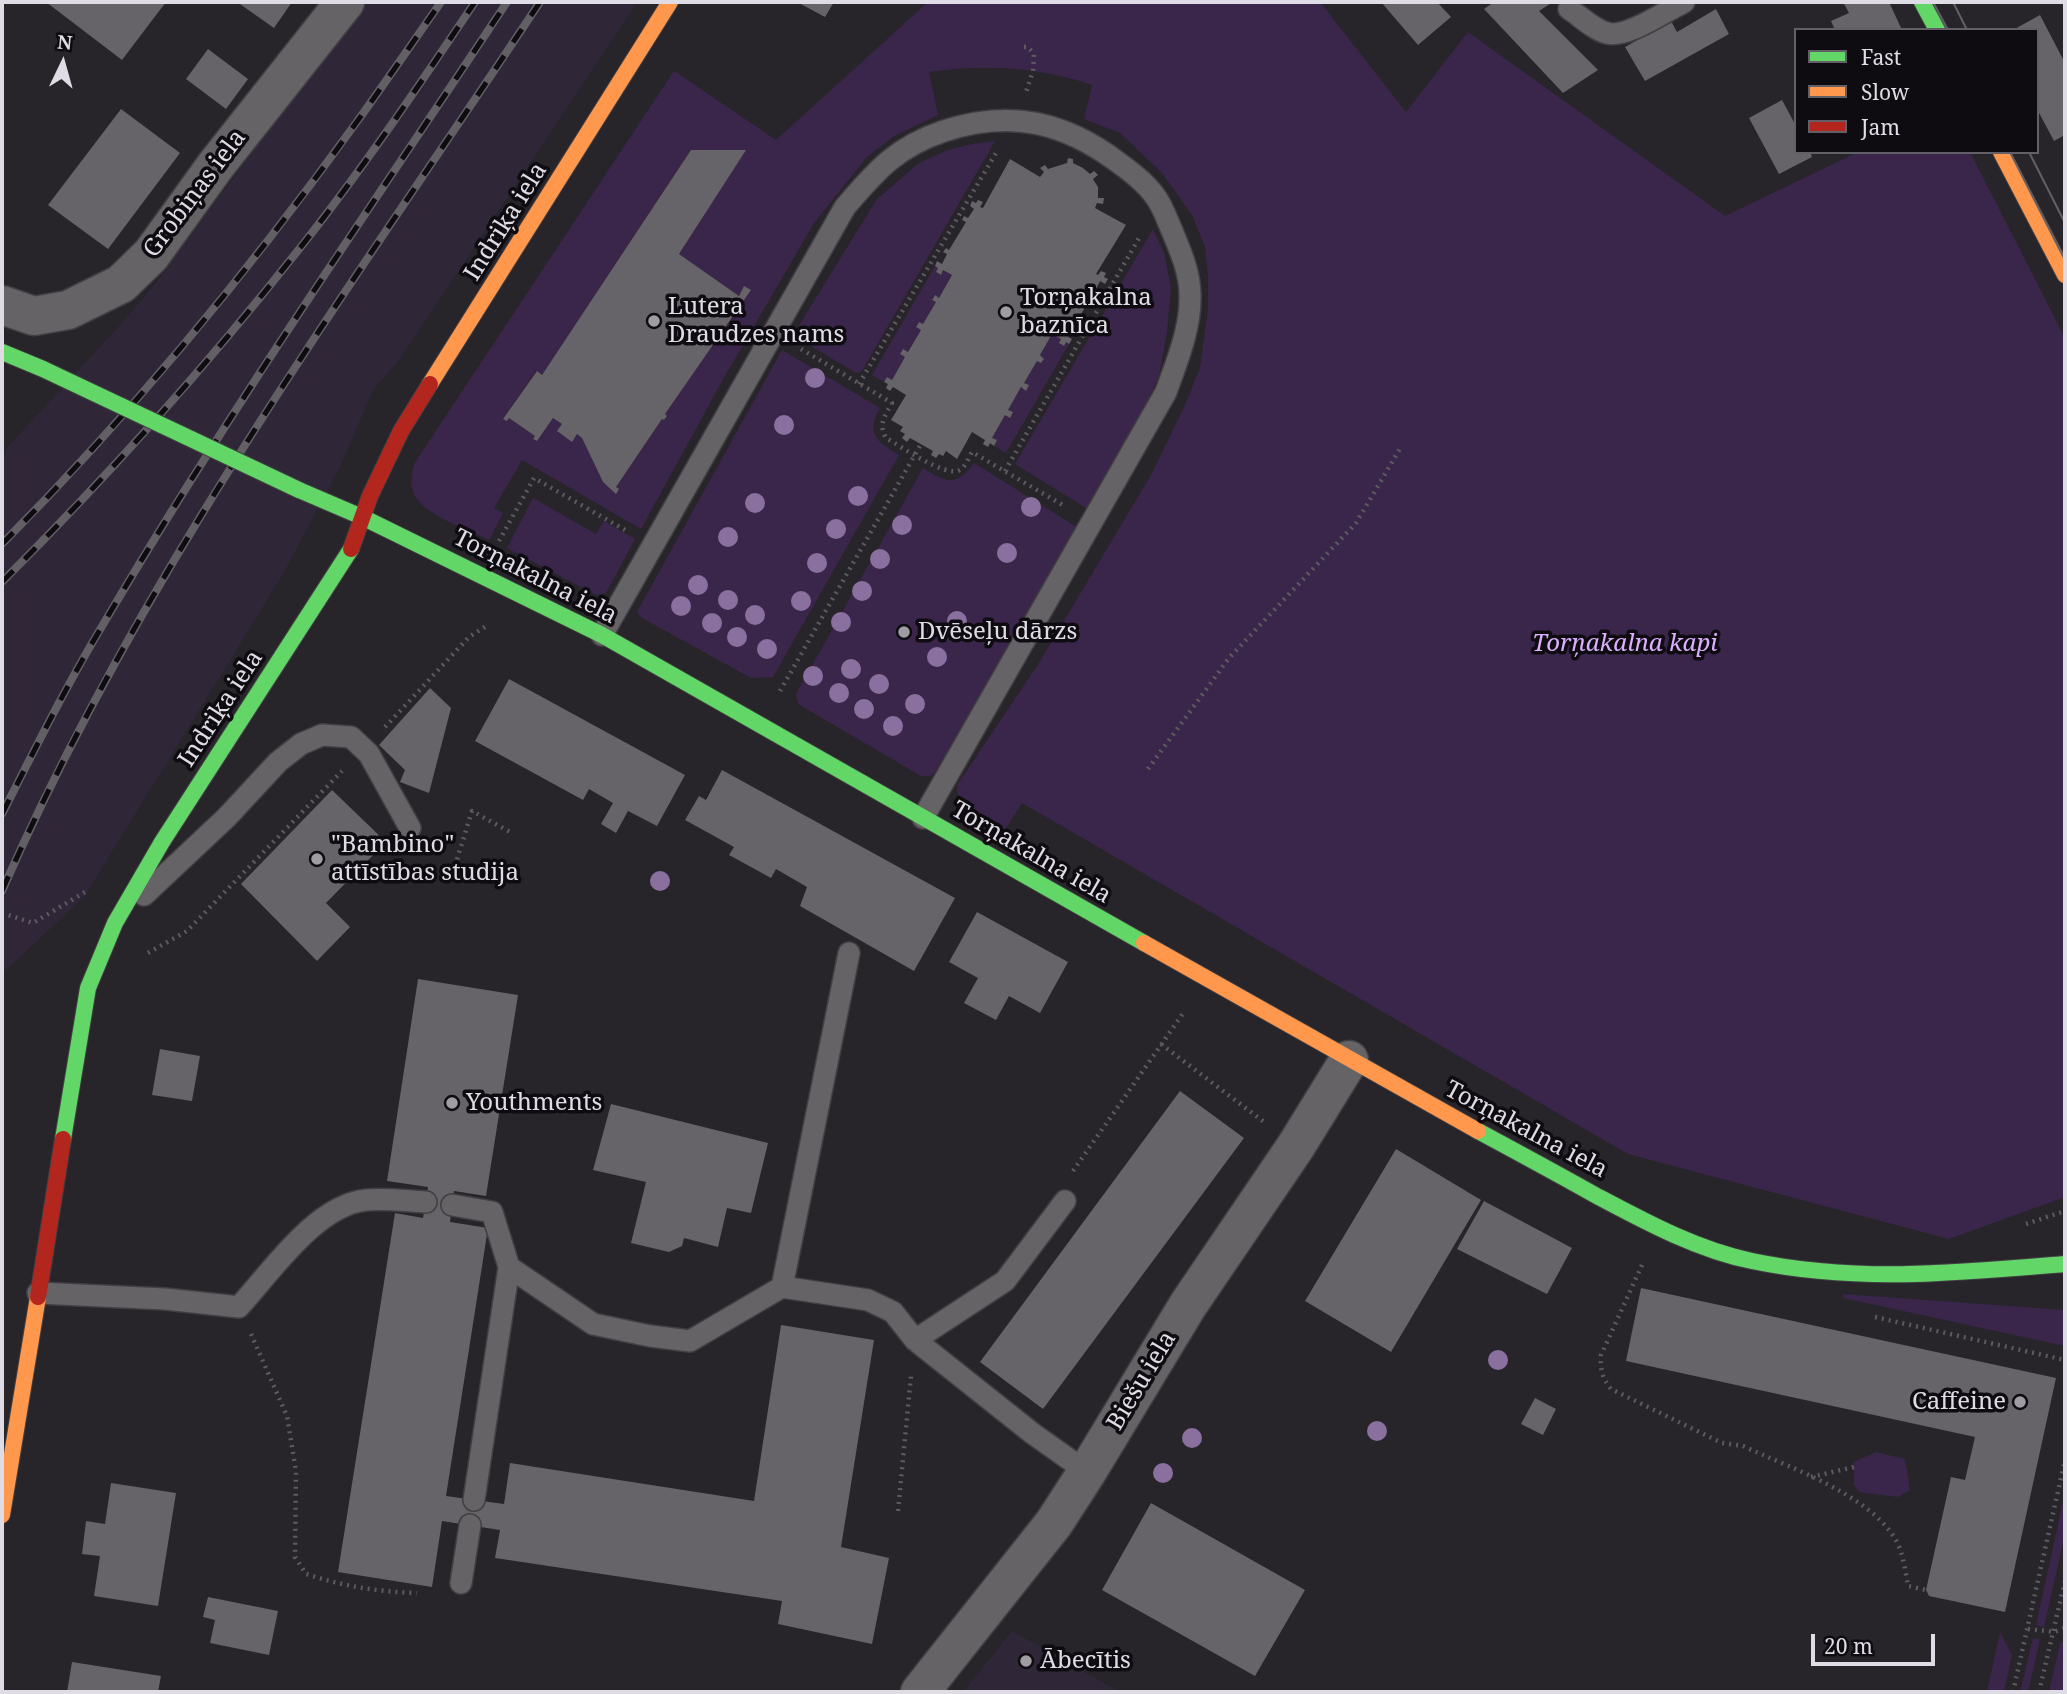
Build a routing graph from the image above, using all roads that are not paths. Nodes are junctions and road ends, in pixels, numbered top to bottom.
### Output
1 (345, 2) edge
2 (670, 2) edge
3 (1684, 2) edge
4 (1922, 2) edge
5 (1569, 9) dead end
6 (1936, 28) edge
7 (2002, 154) edge
8 (2065, 275) edge
9 (2, 306) edge
10 (2, 352) edge
11 (362, 517) junction
12 (602, 635) junction
13 (923, 818) junction
14 (410, 828) dead end
15 (115, 923) junction
16 (849, 953) dead end
17 (1349, 1060) junction
18 (1065, 1201) road end
19 (426, 1202) dead end
20 (452, 1205) dead end
21 (2065, 1264) edge
22 (509, 1267) junction
23 (782, 1287) junction
24 (38, 1293) junction
25 (915, 1340) junction
26 (1087, 1472) junction
27 (474, 1500) dead end
28 (2, 1515) edge
29 (470, 1525) dead end
30 (461, 1583) dead end
31 (920, 1692) edge

1 - 9 street, Grobiņas iela
2 - 11 street, Indriķa iela
3 - 5 lane
4 - 6 street
7 - 8 street
10 - 11 street, Torņakalna iela, bridge
11 - 12 street, Torņakalna iela
11 - 15 street, Indriķa iela
12 - 13 street, Torņakalna iela
12 - 13 lane
13 - 17 street, Torņakalna iela
14 - 15 lane
15 - 24 street, Indriķa iela
16 - 23 lane
17 - 21 street, Torņakalna iela
17 - 26 street, Biešu iela
18 - 25 lane
19 - 24 lane
20 - 22 lane
22 - 23 lane
22 - 27 lane
23 - 25 lane
24 - 28 street, Indriķa iela
25 - 26 lane
26 - 31 street, Biešu iela
29 - 30 lane

